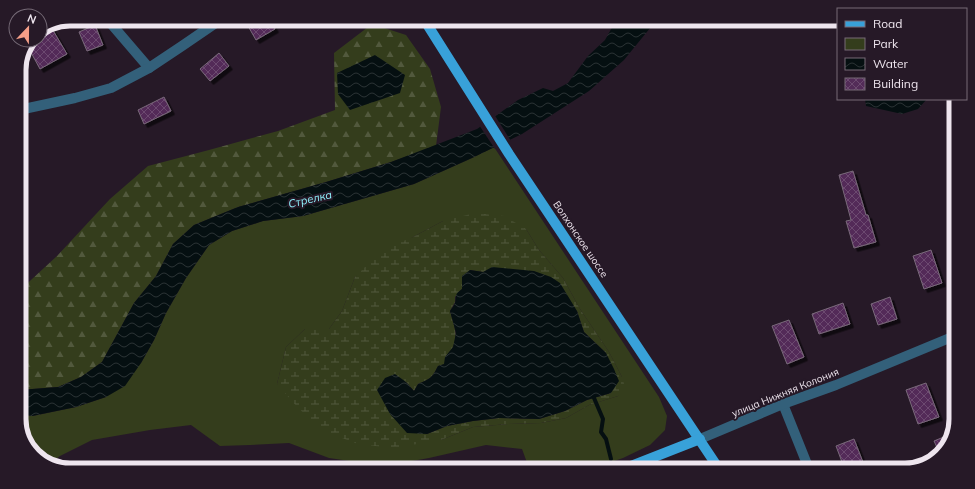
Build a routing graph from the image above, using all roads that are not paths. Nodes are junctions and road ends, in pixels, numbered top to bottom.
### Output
1 (113, 26) edge
2 (211, 26) edge
3 (428, 26) edge
4 (149, 68) junction
5 (26, 108) edge
6 (949, 338) edge
7 (783, 404) junction
8 (700, 439) junction
9 (639, 463) edge
10 (715, 463) edge
11 (807, 463) edge

1 - 4 street
2 - 4 street
3 - 8 main road, Волхонское шоссе
4 - 5 street
6 - 7 street, улица Нижняя Колония
7 - 8 street, улица Нижняя Колония
7 - 11 street
8 - 9 main road, улица Нижняя Колония
8 - 10 main road, Волхонское шоссе

